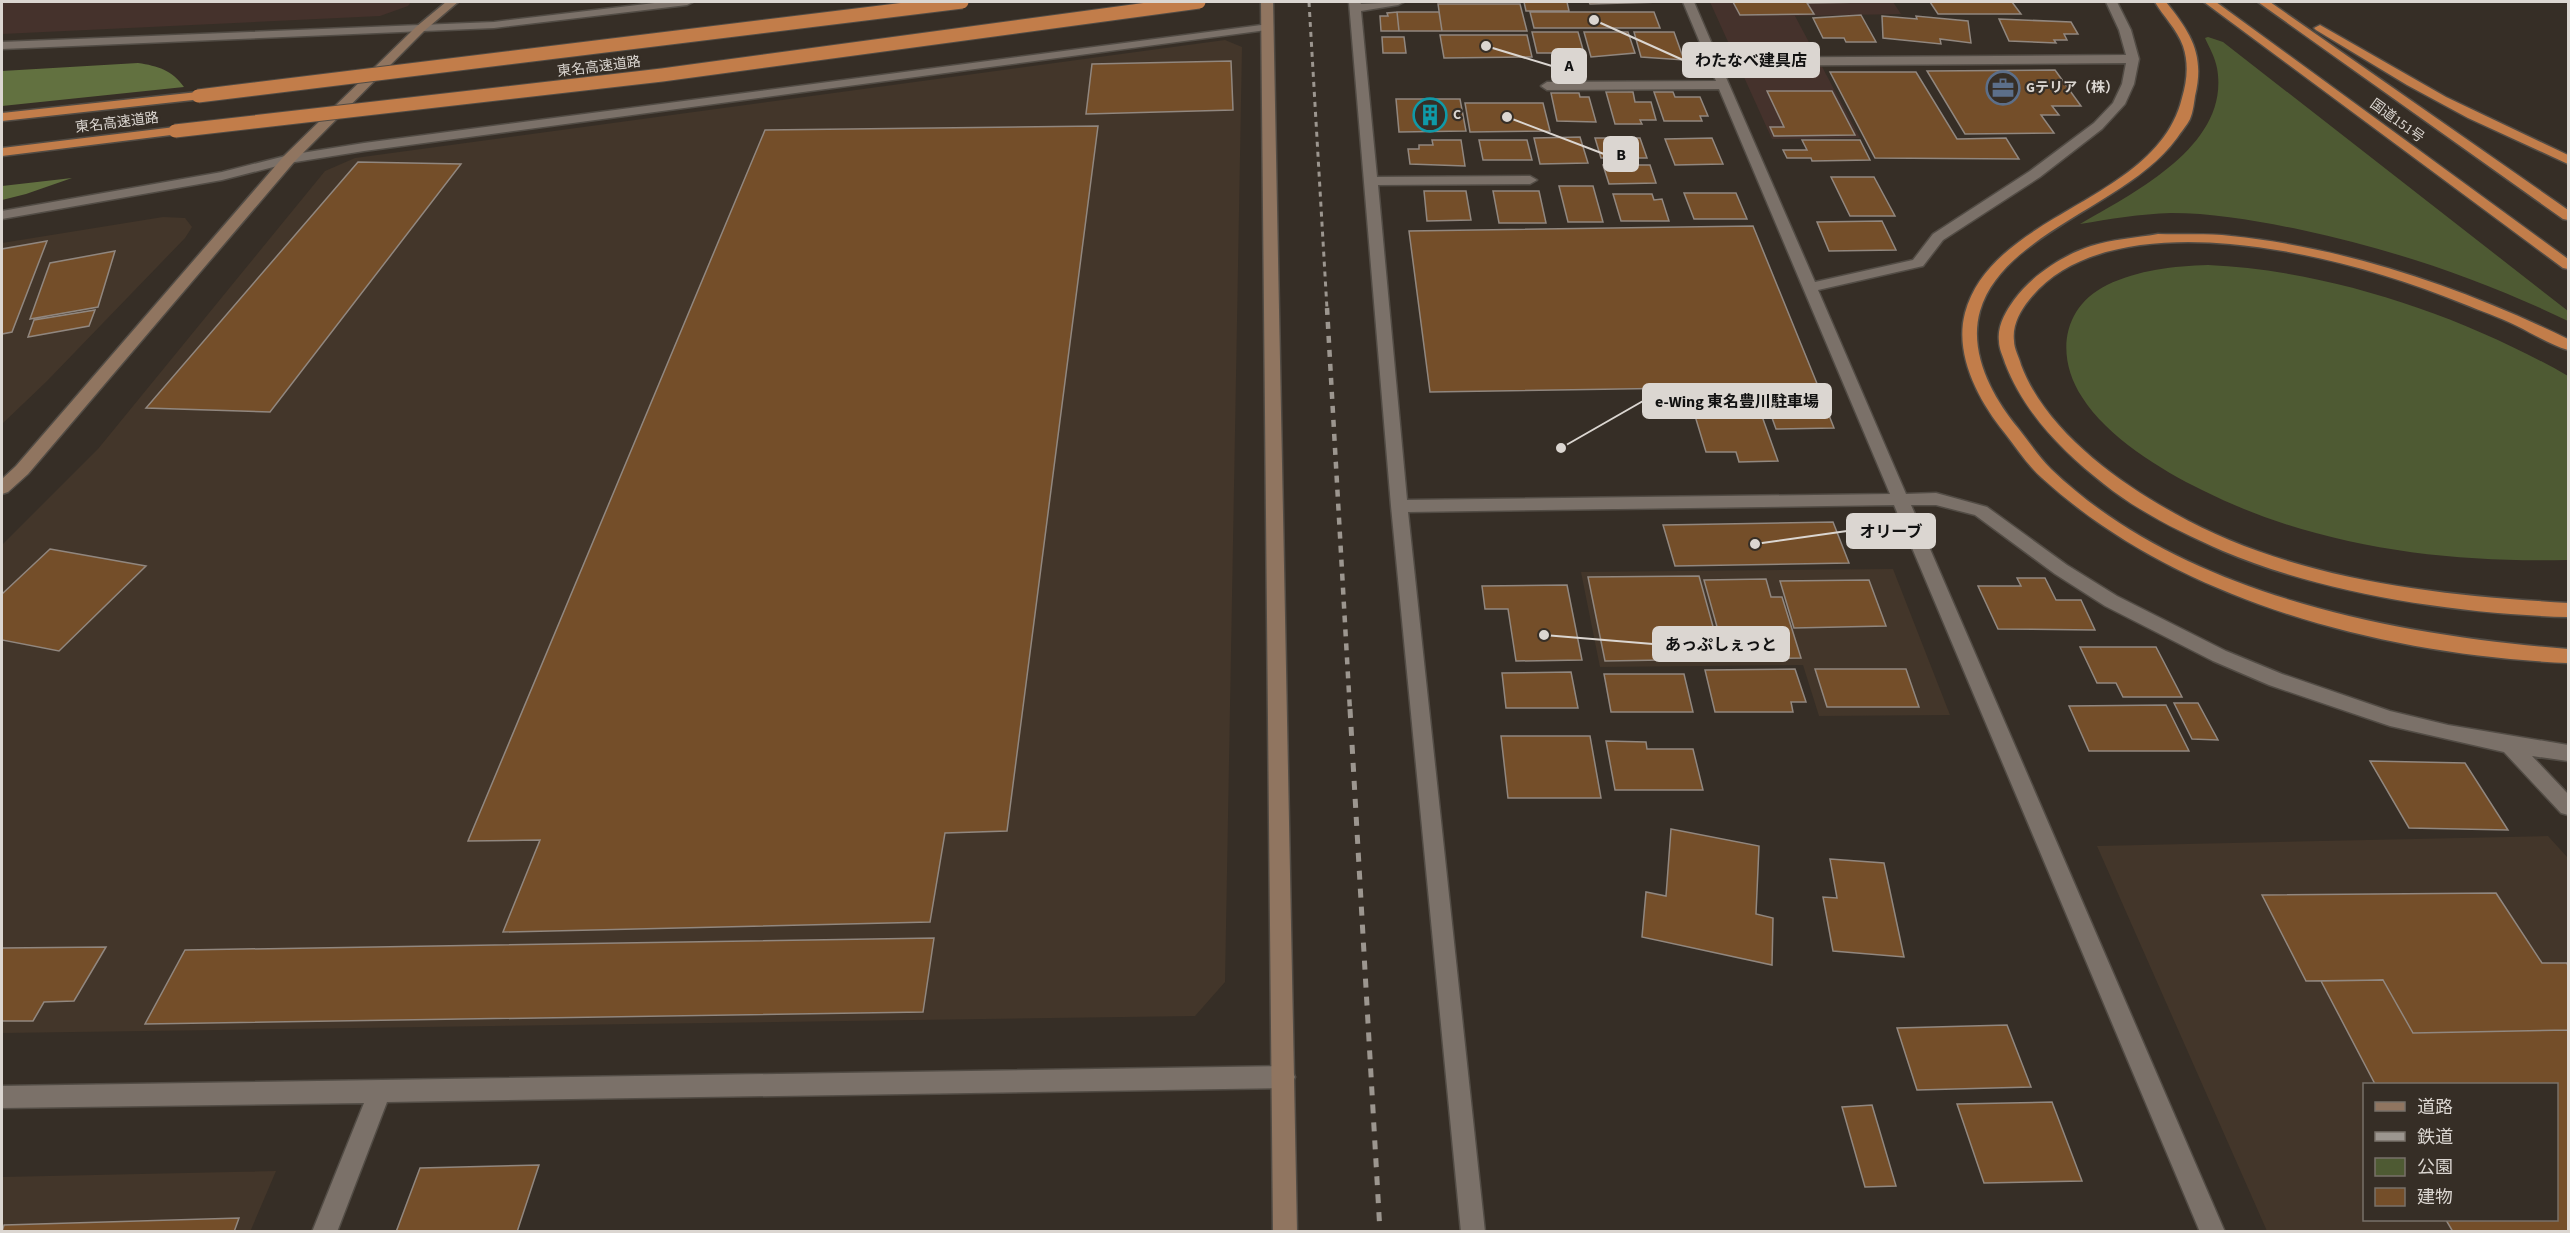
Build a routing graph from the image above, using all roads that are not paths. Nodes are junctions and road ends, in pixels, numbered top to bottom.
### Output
1 (453, 2) edge
2 (687, 2) edge
3 (962, 2) edge
4 (1199, 2) edge
5 (1267, 2) edge
6 (1398, 2) edge
7 (1688, 2) edge
8 (2112, 2) edge
9 (2160, 2) edge
10 (2209, 2) edge
11 (2263, 2) edge
12 (1356, 5) edge
13 (2277, 11) junction
14 (1269, 27) junction
15 (420, 29) junction
16 (2, 46) edge
17 (2133, 59) junction
18 (1714, 62) junction
19 (1723, 85) junction
20 (1547, 86) dead end
21 (2, 117) edge
22 (2, 152) edge
23 (289, 159) junction
24 (2568, 160) edge
25 (1530, 180) dead end
26 (1371, 181) junction
27 (2, 215) edge
28 (2568, 216) edge
29 (2568, 265) edge
30 (1810, 287) junction
31 (2568, 345) edge
32 (2, 488) edge
33 (1900, 498) junction
34 (1400, 506) junction
35 (2568, 610) edge
36 (2568, 656) edge
37 (2511, 747) junction
38 (2568, 753) edge
39 (2568, 807) edge
40 (1283, 1077) junction
41 (380, 1091) junction
42 (2, 1097) edge
43 (324, 1232) edge
44 (1285, 1232) edge
45 (1473, 1232) edge
46 (2213, 1232) edge

1 - 15 street
2 - 15 street
3 - 21 highway, 東名高速道路, bridge
4 - 22 highway, 東名高速道路, bridge
5 - 14 street
6 - 12 street
7 - 18 street
8 - 17 street
9 - 36 highway
10 - 29 highway, 国道151号
11 - 13 highway, 国道151号
12 - 26 street
13 - 24 highway
13 - 28 highway, 国道151号
14 - 23 street
14 - 40 street
15 - 16 street
15 - 23 street
17 - 18 street
17 - 30 street
18 - 19 street
19 - 20 street
19 - 30 street
23 - 27 street
23 - 32 street
25 - 26 street
26 - 34 street
30 - 33 street
31 - 35 highway
33 - 34 street
33 - 37 street
33 - 46 street
34 - 45 street
37 - 38 street
37 - 39 street
40 - 41 street
40 - 44 street
41 - 42 street
41 - 43 street

